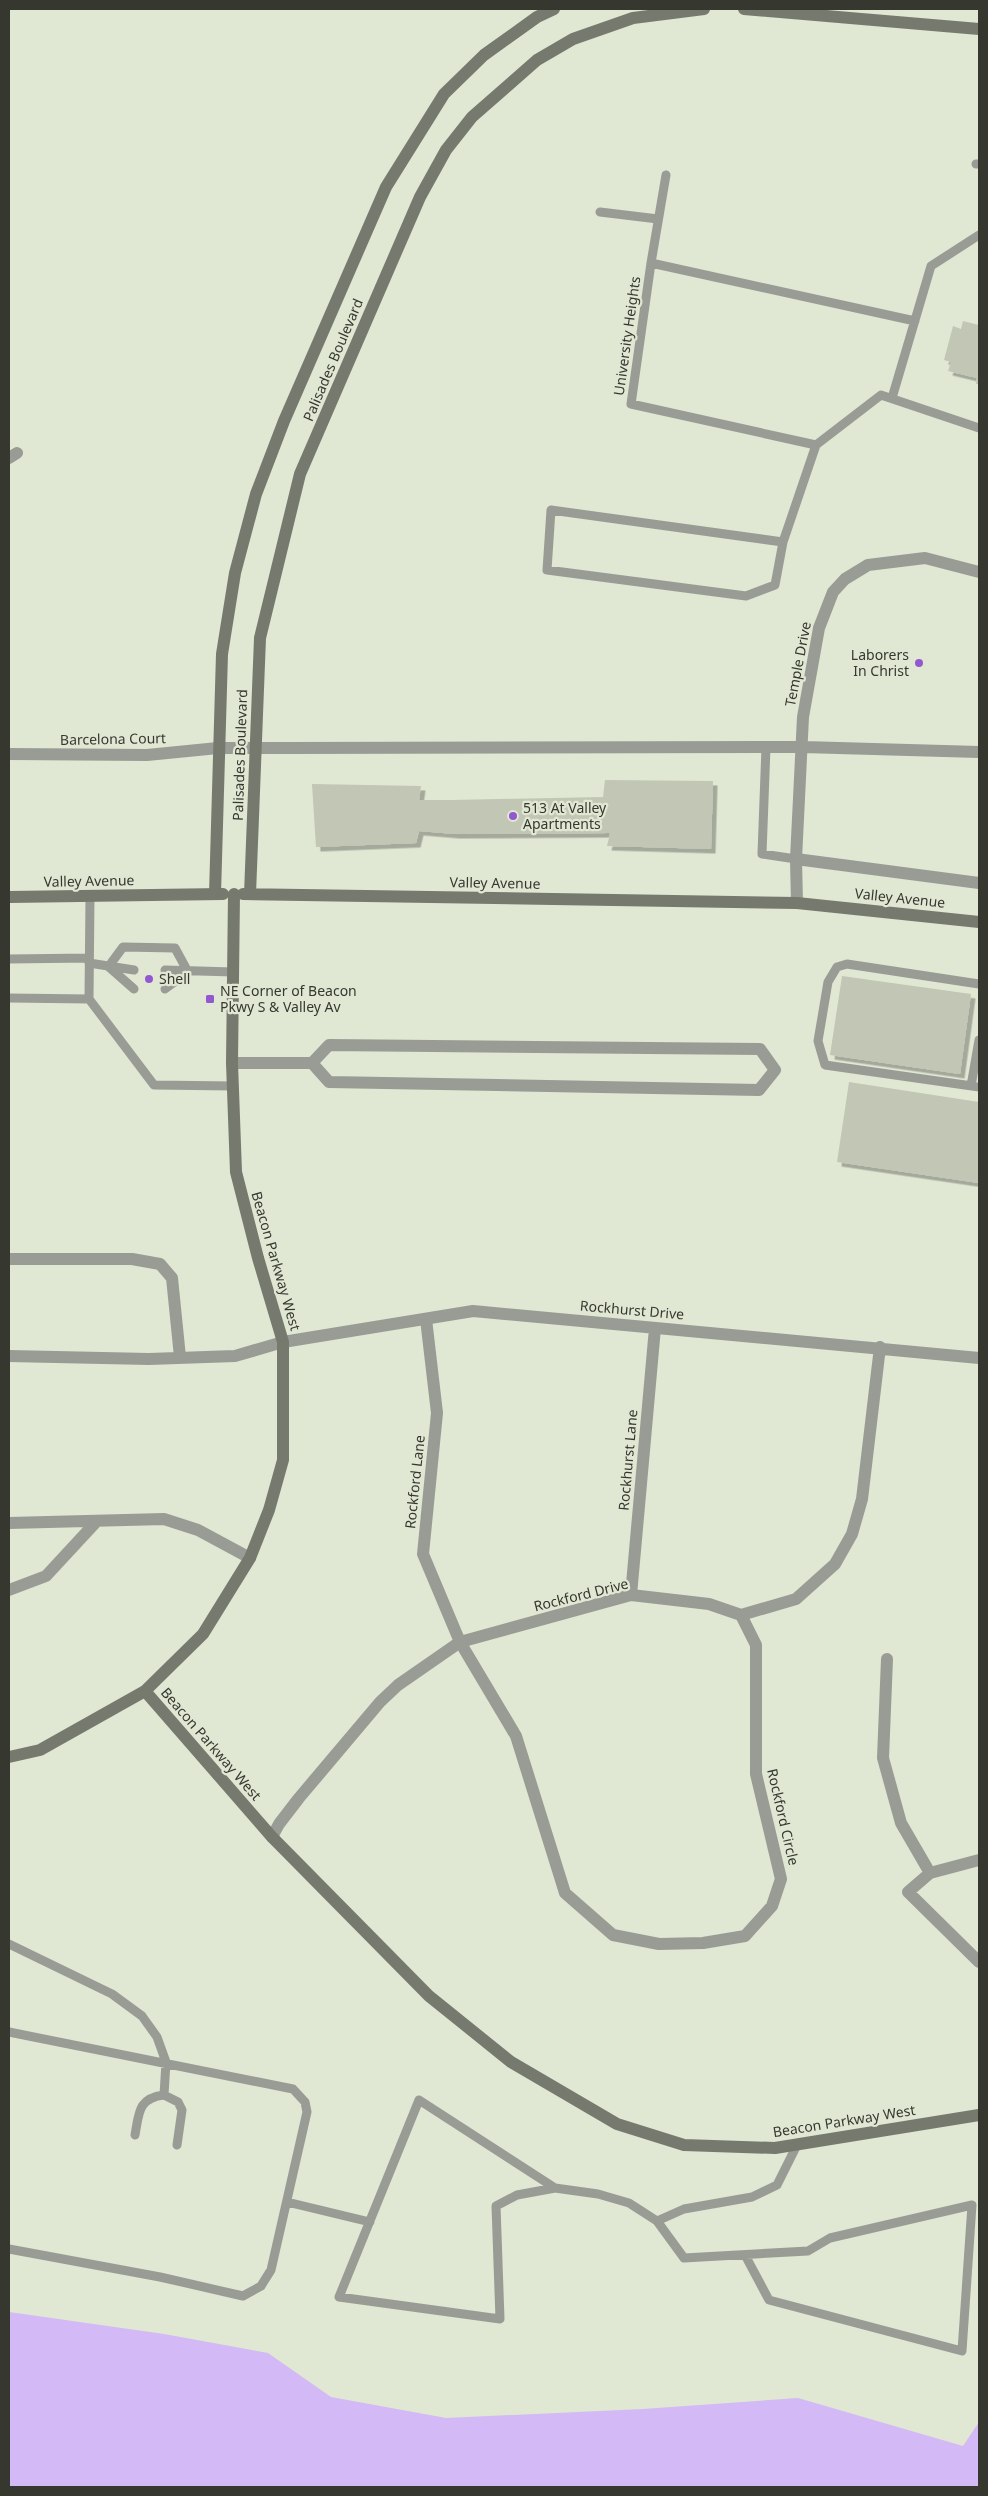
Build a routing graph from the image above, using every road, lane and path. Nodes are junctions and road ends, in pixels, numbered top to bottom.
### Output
1 (554, 9) edge
2 (704, 9) edge
3 (744, 9) edge
4 (979, 29) edge
5 (666, 175) dead end
6 (600, 212) dead end
7 (658, 219) junction
8 (979, 235) edge
9 (651, 263) junction
10 (915, 321) junction
11 (892, 398) junction
12 (979, 428) edge
13 (816, 446) junction
14 (784, 542) junction
15 (979, 572) edge
16 (766, 747) junction
17 (803, 747) junction
18 (218, 748) junction
19 (254, 748) junction
20 (979, 752) edge
21 (9, 754) edge
22 (796, 860) junction
23 (979, 883) edge
24 (215, 894) junction
25 (234, 894) junction
26 (250, 894) junction
27 (90, 896) junction
28 (9, 897) edge
29 (797, 903) junction
30 (979, 922) edge
31 (9, 959) edge
32 (89, 960) junction
33 (109, 966) junction
34 (134, 970) dead end
35 (165, 970) dead end
36 (188, 972) junction
37 (233, 972) junction
38 (979, 984) edge
39 (165, 988) dead end
40 (134, 989) dead end
41 (9, 998) edge
42 (89, 998) junction
43 (979, 1040) edge
44 (232, 1063) junction
45 (312, 1063) junction
46 (233, 1086) junction
47 (975, 1087) edge
48 (9, 1259) edge
49 (426, 1319) junction
50 (655, 1328) junction
51 (283, 1342) junction
52 (880, 1347) junction
53 (9, 1356) edge
54 (180, 1357) junction
55 (979, 1358) edge
56 (97, 1521) junction
57 (9, 1523) edge
58 (250, 1558) junction
59 (9, 1590) edge
60 (631, 1595) junction
61 (741, 1615) junction
62 (460, 1642) junction
63 (888, 1659) dead end
64 (145, 1691) junction
65 (9, 1758) edge
66 (272, 1837) junction
67 (979, 1860) edge
68 (930, 1873) junction
69 (9, 1944) edge
70 (979, 1962) edge
71 (9, 2032) edge
72 (166, 2062) junction
73 (164, 2095) junction
74 (979, 2115) edge
75 (135, 2135) dead end
76 (177, 2145) dead end
77 (797, 2145) junction
78 (555, 2188) junction
79 (288, 2202) junction
80 (656, 2221) junction
81 (370, 2222) junction
82 (9, 2249) edge
83 (745, 2255) junction

1 - 18 main road, Palisades Boulevard
2 - 19 main road, Palisades Boulevard
3 - 4 main road
5 - 7 lane
6 - 7 lane
7 - 9 lane
8 - 10 lane
9 - 10 lane, University Heights
9 - 13 lane, University Heights
10 - 11 lane
11 - 12 lane
11 - 13 lane
13 - 14 lane
14 - 14 lane
15 - 17 street, Temple Drive
16 - 17 street, Barcelona Court
16 - 19 street, Barcelona Court
16 - 22 lane
17 - 20 street, Barcelona Court
17 - 22 street, Temple Drive
18 - 19 street, Barcelona Court
18 - 21 street, Barcelona Court
18 - 24 main road, Palisades Boulevard
19 - 26 main road, Palisades Boulevard
22 - 23 street
22 - 29 street, Temple Drive
24 - 25 main road, Valley Avenue
24 - 27 main road, Valley Avenue
25 - 26 main road, Valley Avenue
25 - 37 main road, Beacon Parkway West
26 - 29 main road, Valley Avenue
27 - 28 main road, Valley Avenue
27 - 32 lane
29 - 30 main road, Valley Avenue
31 - 32 lane
32 - 33 lane
32 - 42 lane
33 - 34 lane
33 - 36 lane
33 - 40 lane
35 - 36 lane
36 - 37 lane
36 - 39 lane
37 - 44 main road, Beacon Parkway West
38 - 47 lane
41 - 42 lane
42 - 46 lane
43 - 47 lane
44 - 45 street
44 - 46 main road, Beacon Parkway West
45 - 45 street
46 - 51 main road, Beacon Parkway West
48 - 54 street
49 - 50 street, Rockhurst Drive
49 - 51 street, Rockhurst Drive
49 - 62 street, Rockford Lane
50 - 52 street, Rockhurst Drive
50 - 60 street, Rockhurst Lane
51 - 54 street, Rockhurst Drive
51 - 58 main road, Beacon Parkway West
52 - 55 street, Rockhurst Drive
52 - 61 street
53 - 54 street, Rockhurst Drive
56 - 57 street
56 - 58 street
56 - 59 street
58 - 64 main road, Beacon Parkway West
60 - 61 street, Rockford Drive
60 - 62 street, Rockford Drive
61 - 62 street, Rockford Circle
62 - 66 street, Rockford Drive
63 - 68 street
64 - 65 main road
64 - 66 main road, Beacon Parkway West
66 - 77 main road, Beacon Parkway West
67 - 68 street
68 - 70 street
69 - 72 lane
71 - 72 lane
72 - 73 lane
72 - 79 lane
73 - 75 lane
73 - 76 lane
74 - 77 main road, Beacon Parkway West
77 - 80 lane
78 - 80 lane
78 - 81 lane
78 - 81 lane
79 - 81 lane
79 - 82 lane
80 - 83 lane
83 - 83 lane

